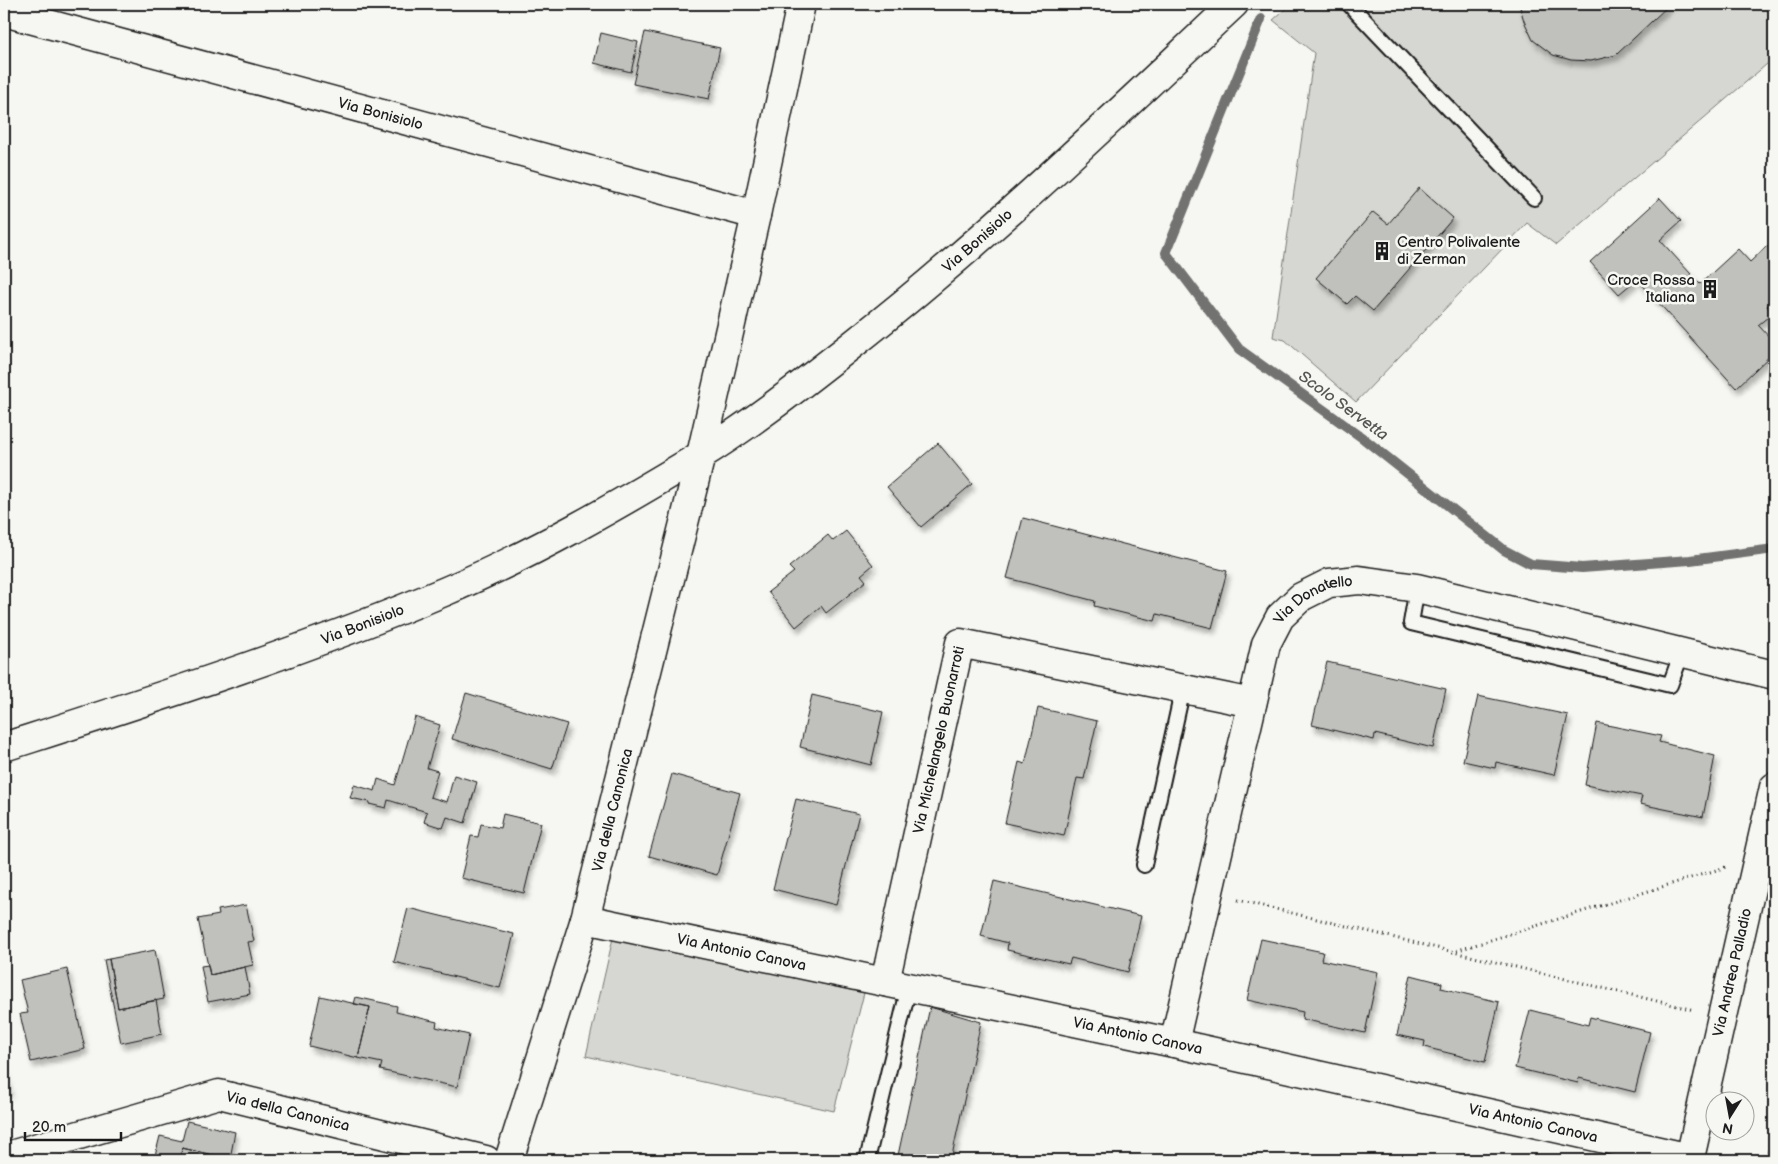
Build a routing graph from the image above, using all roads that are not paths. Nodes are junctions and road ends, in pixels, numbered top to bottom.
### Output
1 (801, 4) edge
2 (1234, 4) edge
3 (1349, 4) edge
4 (4, 12) edge
5 (1534, 198) dead end
6 (756, 215) junction
7 (701, 455) junction
8 (1417, 588) junction
9 (1682, 652) junction
10 (1774, 675) edge
11 (1183, 688) junction
12 (1252, 703) junction
13 (4, 747) edge
14 (1774, 787) edge
15 (1144, 865) dead end
16 (585, 919) junction
17 (897, 984) junction
18 (1174, 1043) junction
19 (4, 1157) edge
20 (1690, 1158) joint
21 (486, 1160) edge
22 (509, 1160) edge
23 (867, 1160) edge

1 - 6 street
2 - 7 street, Via Bonisiolo
3 - 5 lane
4 - 6 street, Via Bonisiolo
6 - 7 street
7 - 13 street, Via Bonisiolo
7 - 16 street, Via della Canonica
8 - 9 street, Via Donatello
8 - 9 lane
8 - 12 street, Via Donatello
9 - 10 street, Via Donatello
11 - 12 street, Via Michelangelo Buonarroti
11 - 15 lane
11 - 17 street, Via Michelangelo Buonarroti
12 - 18 street, Via Donatello
14 - 20 street, Via Andrea Palladio
16 - 17 street, Via Antonio Canova
16 - 22 street, Via della Canonica
17 - 18 street, Via Antonio Canova
17 - 23 lane, Via Michelangelo Buonarroti
18 - 20 street, Via Antonio Canova
19 - 21 street, Via della Canonica

